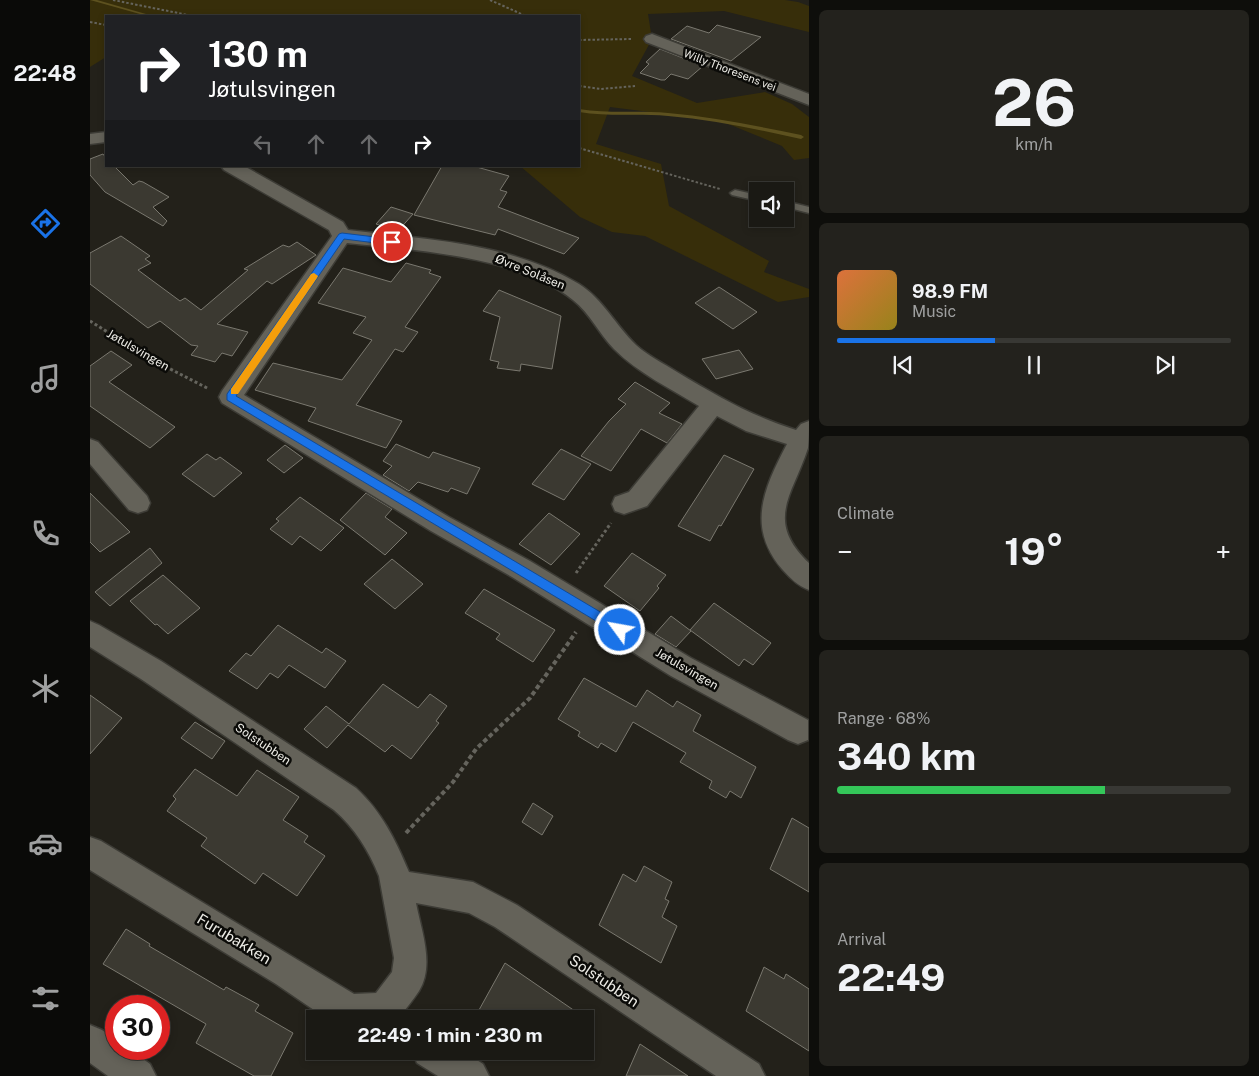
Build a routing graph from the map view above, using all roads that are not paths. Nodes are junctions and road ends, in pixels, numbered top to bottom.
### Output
1 (652, 39) road end
2 (809, 100) edge
3 (105, 137) edge
4 (90, 139) edge
5 (232, 167) edge
6 (735, 193) road end
7 (749, 196) edge
8 (794, 206) edge
9 (809, 210) edge
10 (342, 236) junction
11 (713, 404) junction
12 (805, 435) edge
13 (90, 448) edge
14 (138, 502) dead end
15 (624, 504) road end
16 (809, 579) edge
17 (90, 634) edge
18 (798, 730) dead end
19 (90, 852) edge
20 (397, 889) junction
21 (350, 1010) edge
22 (381, 1010) edge
23 (90, 1042) edge
24 (444, 1060) edge
25 (138, 1076) edge
26 (471, 1076) edge
27 (747, 1076) edge

1 - 2 street, Willy Thoresens vei
3 - 4 street
5 - 10 street
6 - 7 lane
8 - 9 lane
10 - 11 street, Øvre Solåsen
10 - 18 street, Jøtulsvingen
11 - 12 street, Øvre Solåsen
11 - 15 street
12 - 16 street, Øvre Solåsen
13 - 14 street
17 - 20 street, Solstubben
19 - 21 street, Furubakken
20 - 22 street, Solstubben
20 - 27 street, Solstubben
23 - 25 street
24 - 26 street

